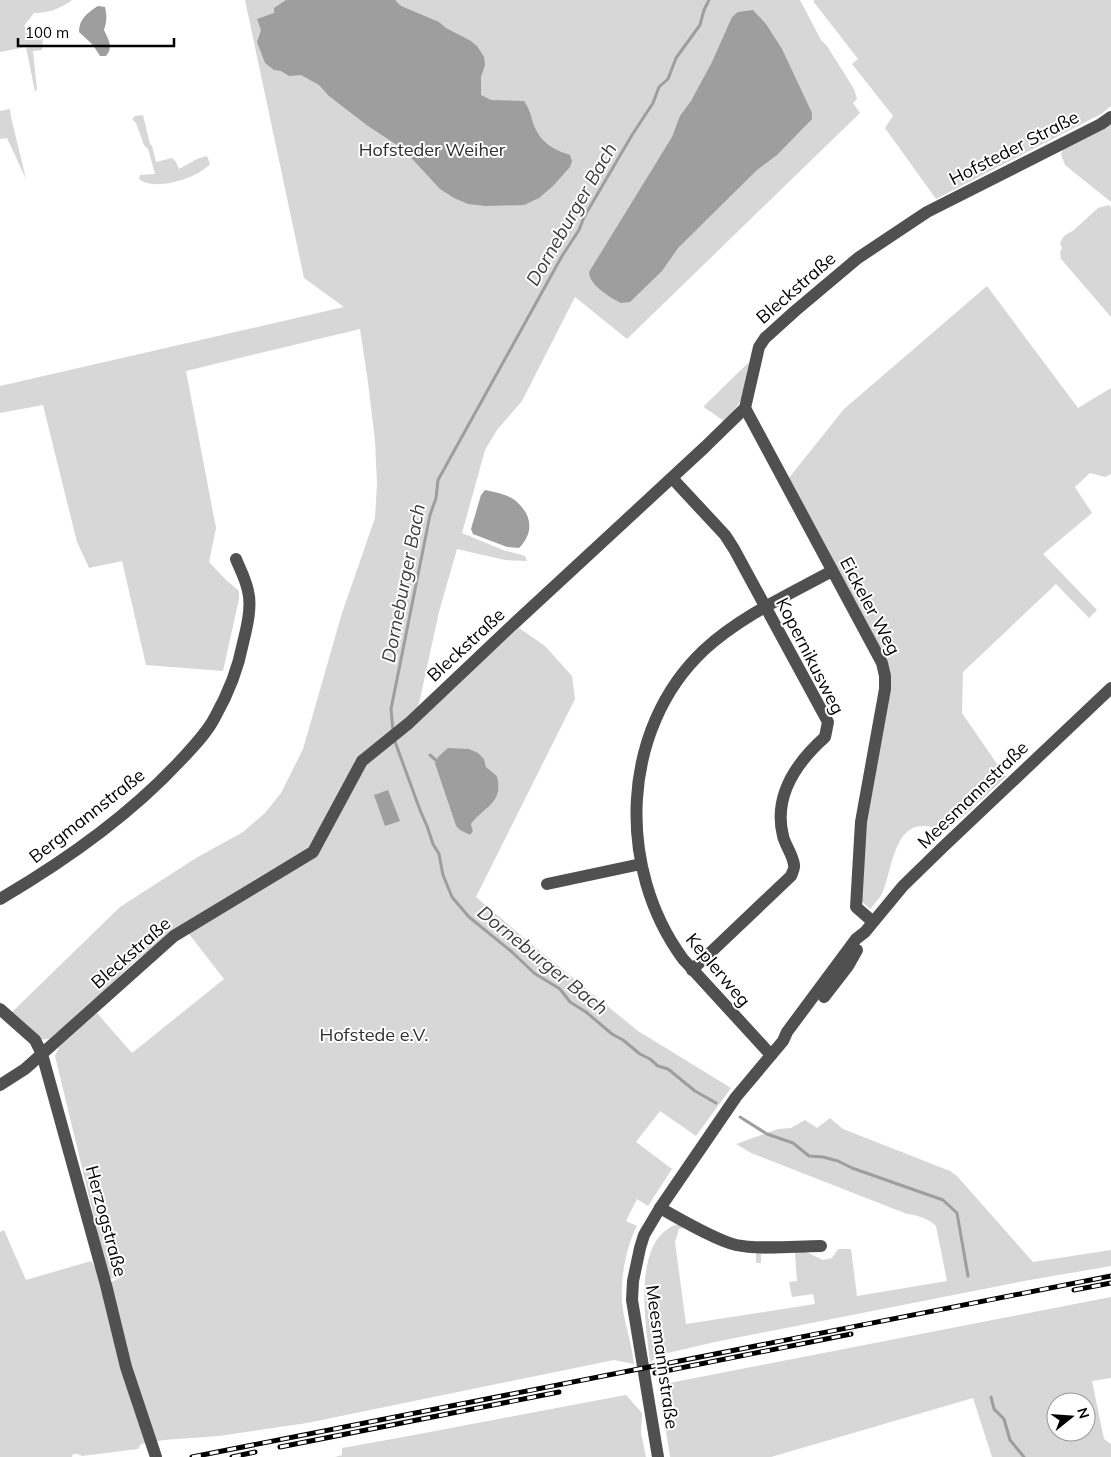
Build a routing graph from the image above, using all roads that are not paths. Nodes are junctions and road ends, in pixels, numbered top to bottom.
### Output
1 (1111, 118) edge
2 (932, 209) joint
3 (744, 408) junction
4 (672, 478) junction
5 (236, 558) dead end
6 (832, 571) junction
7 (766, 607) junction
8 (1111, 688) edge
9 (641, 864) junction
10 (547, 884) dead end
11 (0, 899) edge
12 (872, 921) junction
13 (692, 970) junction
14 (0, 1009) edge
15 (42, 1054) junction
16 (771, 1055) junction
17 (0, 1085) edge
18 (660, 1208) junction
19 (821, 1246) dead end
20 (156, 1457) edge
21 (658, 1457) edge

1 - 2 street, Hofsteder Straße
2 - 3 street, Bleckstraße
3 - 4 street, Bleckstraße
3 - 6 street, Eickeler Weg
4 - 7 street, Kopernikusweg
4 - 15 street, Bleckstraße
5 - 11 street, Bergmannstraße
6 - 7 street, Keplerweg
6 - 12 street, Eickeler Weg
7 - 9 street, Keplerweg
7 - 13 street, Kopernikusweg
8 - 12 street, Meesmannstraße
9 - 10 street
9 - 13 street, Keplerweg
12 - 16 street, Meesmannstraße
13 - 16 street, Keplerweg
14 - 15 street, Herzogstraße
15 - 17 street, Bleckstraße
15 - 20 street, Herzogstraße
16 - 18 street, Meesmannstraße
18 - 19 street
18 - 21 street, Meesmannstraße

